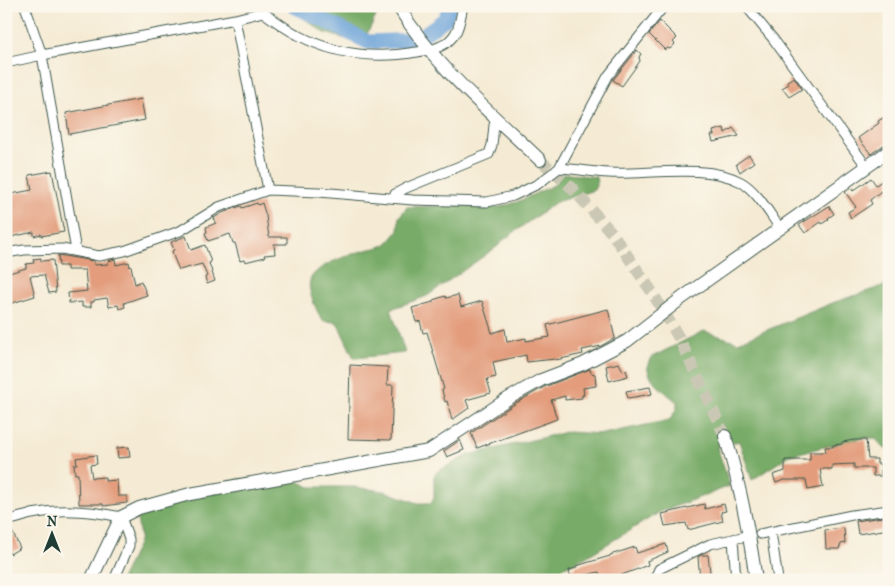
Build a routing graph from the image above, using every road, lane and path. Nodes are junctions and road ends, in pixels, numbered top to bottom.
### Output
1 (25, 6) edge
2 (398, 6) edge
3 (463, 6) edge
4 (664, 6) edge
5 (746, 6) edge
6 (234, 19) junction
7 (429, 50) junction
8 (42, 55) junction
9 (6, 63) edge
10 (499, 121) junction
11 (889, 151) edge
12 (540, 160) tunnel mouth
13 (867, 167) junction
14 (559, 168) junction
15 (268, 190) junction
16 (393, 197) junction
17 (780, 228) junction
18 (76, 251) junction
19 (6, 253) edge
20 (725, 436) tunnel mouth
21 (889, 510) edge
22 (121, 517) junction
23 (6, 521) edge
24 (771, 532) junction
25 (760, 534) dead end
26 (889, 579) edge
27 (91, 580) edge
28 (114, 580) edge
29 (654, 580) edge
30 (736, 580) edge
31 (756, 580) edge
32 (778, 580) edge
33 (880, 580) edge

1 - 8 street
2 - 7 street
3 - 7 street
4 - 14 street
5 - 13 street
6 - 7 street
6 - 8 street
6 - 15 street
7 - 10 street
8 - 9 street
8 - 18 street
10 - 12 street
10 - 16 street
11 - 13 street
13 - 17 street
14 - 16 street
14 - 17 street
15 - 16 street
15 - 18 street
17 - 22 street
18 - 19 street
20 - 31 street
21 - 24 street
22 - 23 street
22 - 27 street
22 - 28 street
24 - 25 street
24 - 32 street
26 - 33 street
29 - 30 street

